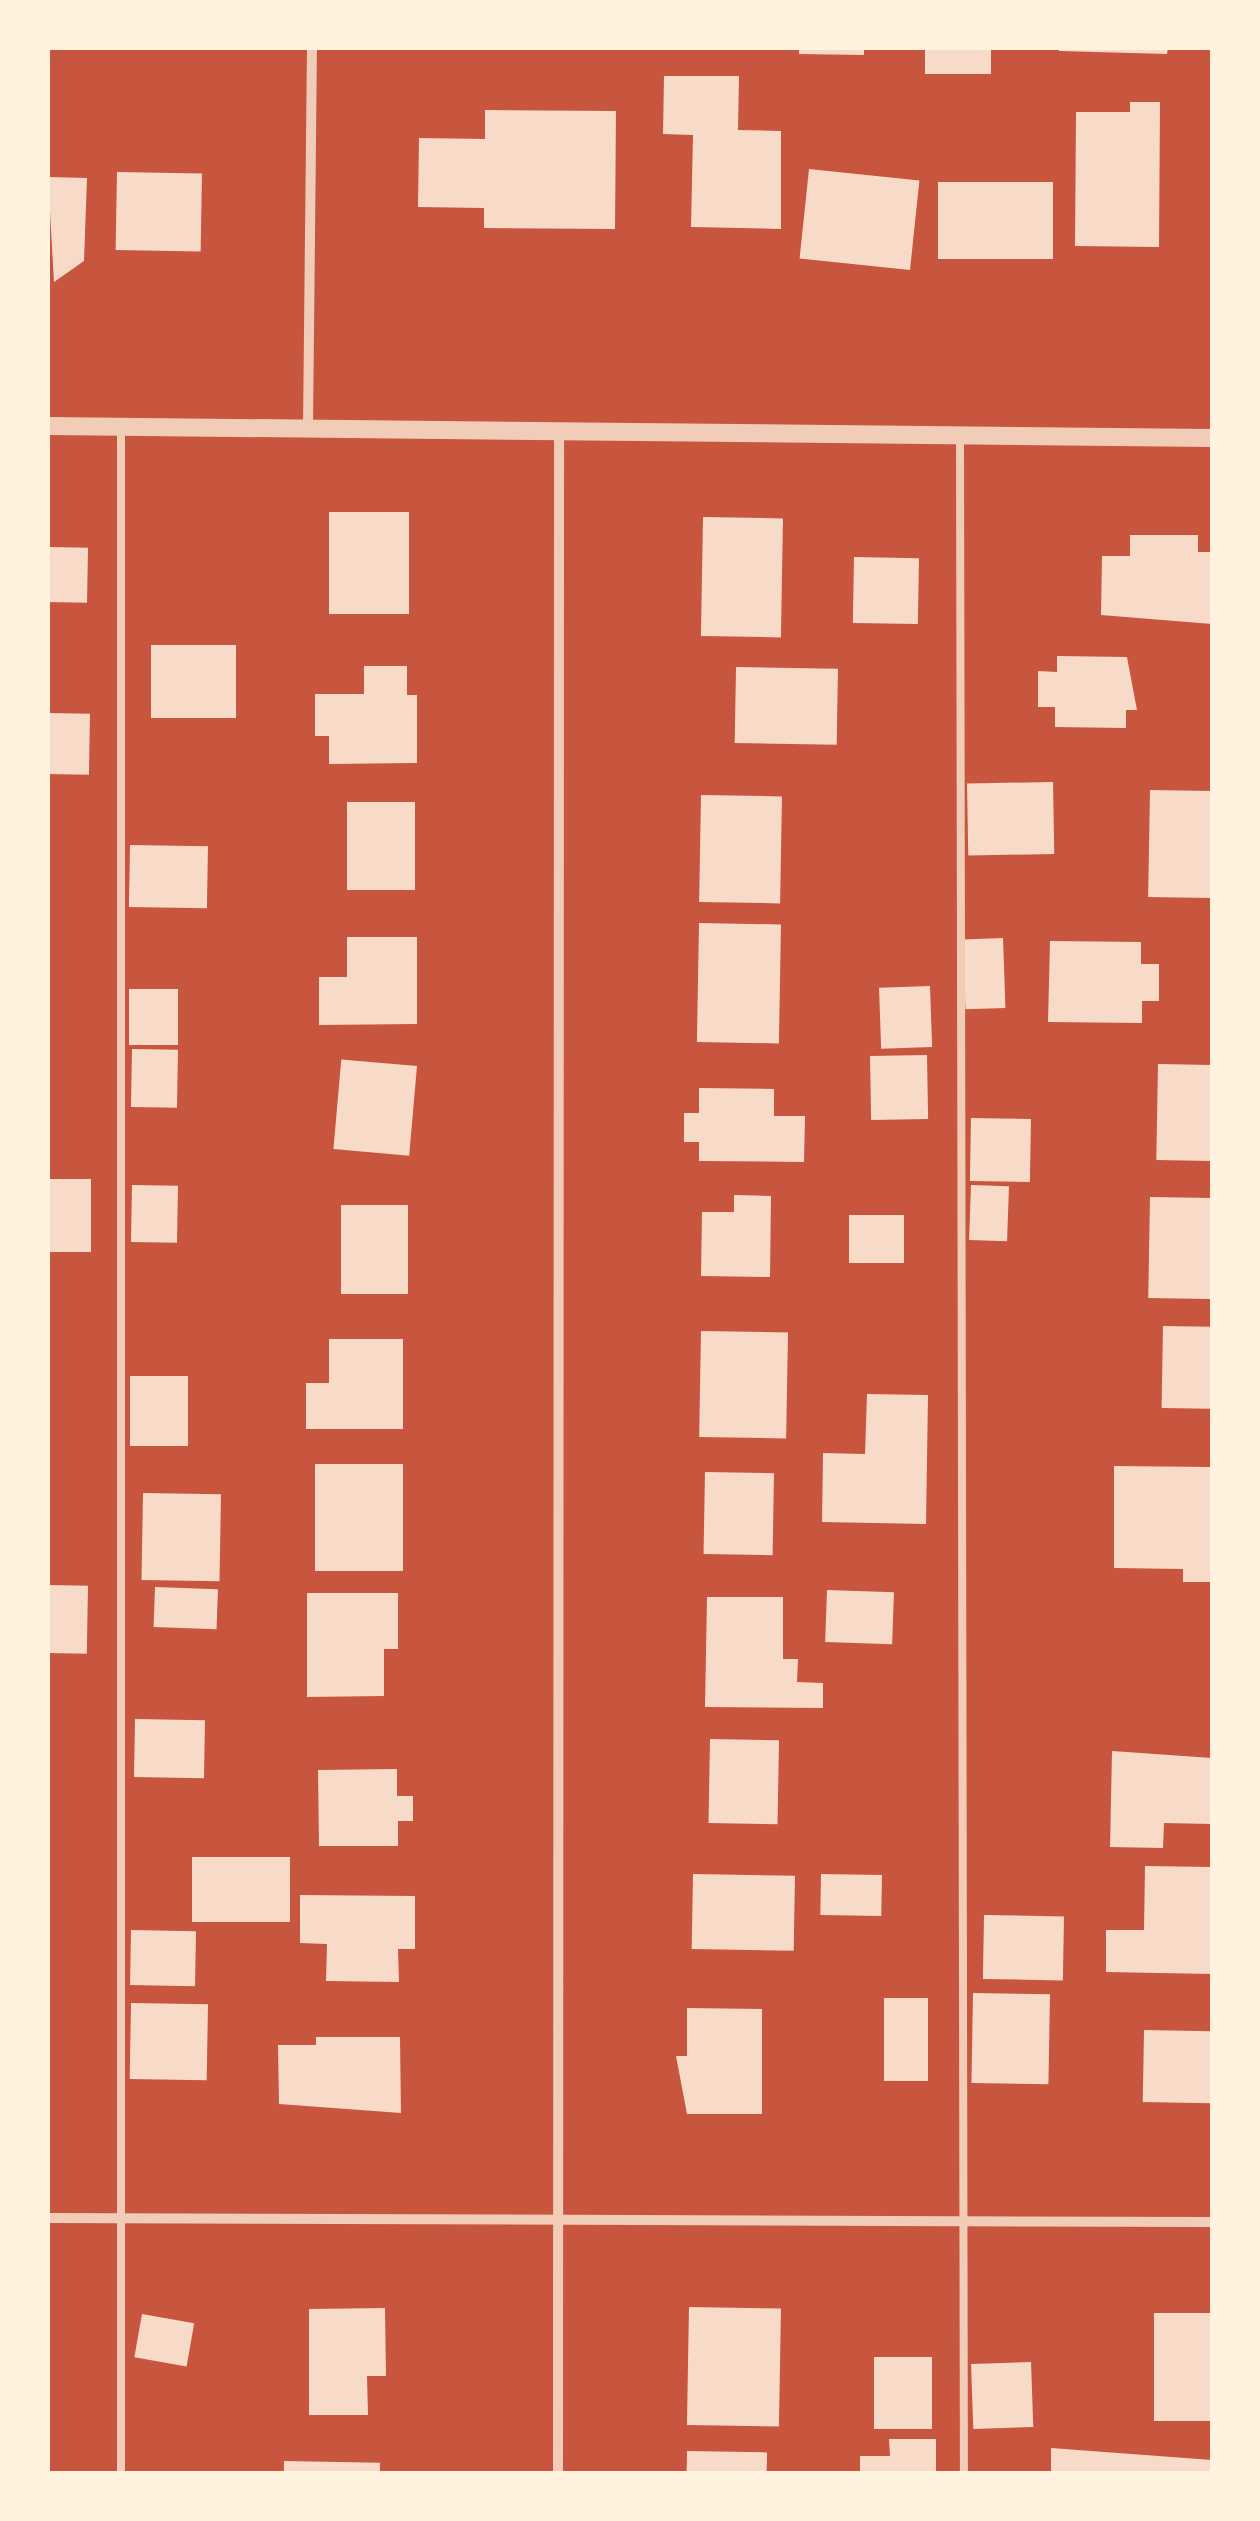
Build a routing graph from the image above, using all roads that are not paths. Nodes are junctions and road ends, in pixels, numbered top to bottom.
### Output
1 (312, 48) edge
2 (48, 426) edge
3 (122, 426) junction
4 (308, 426) junction
5 (559, 432) junction
6 (960, 436) junction
7 (1212, 438) edge
8 (48, 2218) edge
9 (123, 2218) junction
10 (558, 2221) junction
11 (964, 2222) junction
12 (1212, 2222) edge
13 (122, 2474) edge
14 (558, 2474) edge
15 (964, 2474) edge

1 - 4 street
2 - 3 street
3 - 4 street
3 - 9 lane
4 - 5 street
5 - 6 street
5 - 10 street
6 - 7 street
6 - 11 lane
8 - 9 street
9 - 10 street
9 - 13 lane
10 - 11 street
10 - 14 street
11 - 12 street
11 - 15 lane

